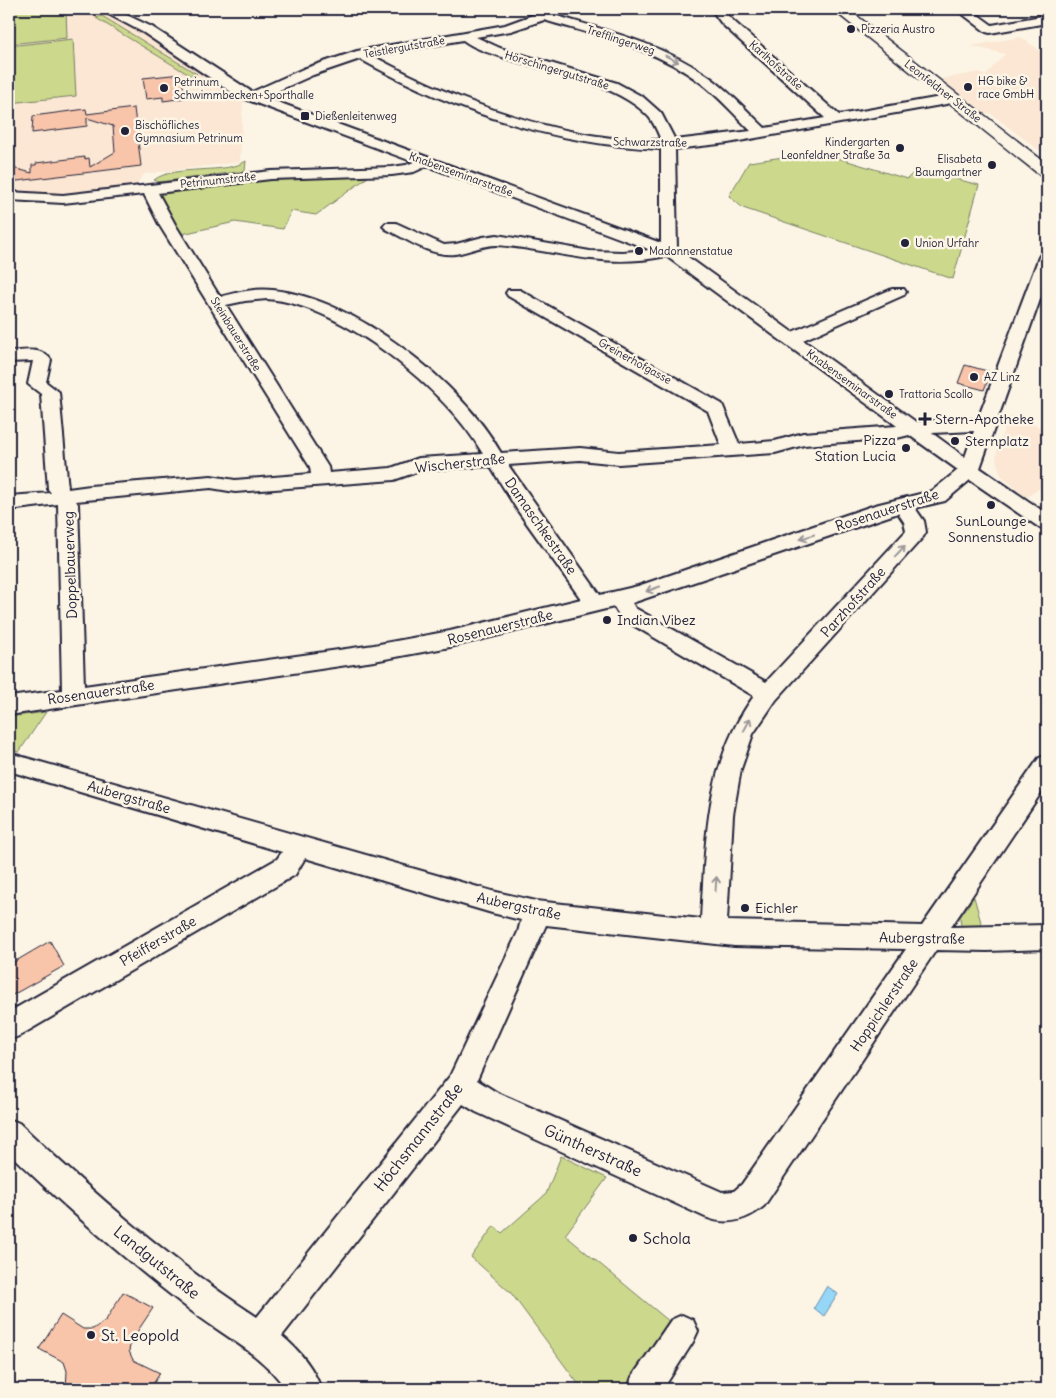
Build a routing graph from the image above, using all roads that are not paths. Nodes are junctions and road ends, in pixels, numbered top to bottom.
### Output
1 (132, 9) edge
2 (559, 9) edge
3 (717, 9) edge
4 (839, 9) edge
5 (962, 9) edge
6 (111, 11) edge
7 (543, 16) junction
8 (1047, 19) edge
9 (466, 36) junction
10 (361, 54) junction
11 (252, 97) junction
12 (952, 99) junction
13 (836, 120) junction
14 (762, 133) junction
15 (668, 145) junction
16 (1025, 156) junction
17 (1047, 158) edge
18 (427, 161) junction
19 (1047, 172) edge
20 (151, 188) junction
21 (9, 196) edge
22 (391, 226) dead end
23 (669, 251) junction
24 (1047, 257) edge
25 (898, 292) dead end
26 (1042, 292) edge
27 (514, 293) dead end
28 (216, 302) junction
29 (791, 339) junction
30 (9, 357) edge
31 (984, 426) junction
32 (912, 428) junction
33 (732, 450) junction
34 (497, 459) junction
35 (970, 470) junction
36 (321, 479) junction
37 (62, 496) junction
38 (9, 503) edge
39 (902, 505) junction
40 (1047, 522) edge
41 (619, 598) junction
42 (594, 604) junction
43 (768, 694) junction
44 (73, 696) junction
45 (9, 706) edge
46 (9, 762) edge
47 (1047, 765) edge
48 (299, 846) junction
49 (536, 912) junction
50 (712, 932) junction
51 (930, 938) junction
52 (1047, 938) edge
53 (9, 1026) edge
54 (460, 1086) junction
55 (9, 1132) edge
56 (729, 1208) joint
57 (682, 1331) dead end
58 (260, 1338) junction
59 (305, 1389) edge
60 (644, 1389) edge

1 - 6 street
2 - 7 street, Teistlergutstraße
3 - 13 street, Karlhofstraße
4 - 12 main road, Leonfeldner Straße
5 - 8 street
6 - 11 street
7 - 9 street, Teistlergutstraße
7 -> 14 street, Trefflingerweg
9 - 10 street, Teistlergutstraße
9 - 15 street, Hörschingergutstraße
10 - 11 street, Teistlergutstraße
10 - 15 street, Schwarzstraße
11 - 18 street, Knabenseminarstraße
12 - 13 street, Schwarzstraße
12 - 16 main road, Leonfeldner Straße
13 - 14 street, Schwarzstraße
14 - 15 street, Schwarzstraße
15 - 23 street, Hörschingergutstraße
16 - 17 main road
16 - 19 main road, Leonfeldner Straße
18 - 20 street, Petrinumstraße
18 - 23 street, Knabenseminarstraße
20 - 21 street, Petrinumstraße
20 - 28 street, Steinbauerstraße
22 - 23 street
23 - 29 street, Knabenseminarstraße
24 - 26 street
25 - 29 street, Knabenseminarstraße
26 - 31 street
27 - 33 street, Greinerhofgasse
28 - 34 street, Damaschkestraße
28 - 36 street, Steinbauerstraße
29 - 32 street, Knabenseminarstraße
30 - 37 street, Doppelbauerweg
31 - 32 street, Knabenseminarstraße
31 - 35 street
32 - 33 street, Wischerstraße
32 - 35 street, Knabenseminarstraße
33 - 34 street, Wischerstraße
34 - 36 street, Wischerstraße
34 - 42 street, Damaschkestraße
35 - 39 street, Rosenauerstraße
35 - 40 street, Knabenseminarstraße
36 - 37 street, Wischerstraße
37 - 38 street, Wischerstraße
37 - 44 street, Doppelbauerweg
39 -> 41 street, Rosenauerstraße
43 -> 39 street, Parzhofstraße
41 - 42 street, Rosenauerstraße
41 - 43 street
42 - 44 street, Rosenauerstraße
50 -> 43 street, Parzhofstraße
44 - 45 street, Rosenauerstraße
46 - 48 street, Aubergstraße
47 - 51 street, Hoppichlerstraße
48 - 49 street, Aubergstraße
48 - 53 street, Pfeifferstraße
49 - 50 street, Aubergstraße
49 - 54 street, Höchsmannstraße
50 - 51 street, Aubergstraße
51 - 52 street, Aubergstraße
51 - 56 street, Hoppichlerstraße
54 - 56 street, Güntherstraße
54 - 58 street, Höchsmannstraße
55 - 58 street, Landgutstraße
57 - 60 street
58 - 59 street, Landgutstraße

